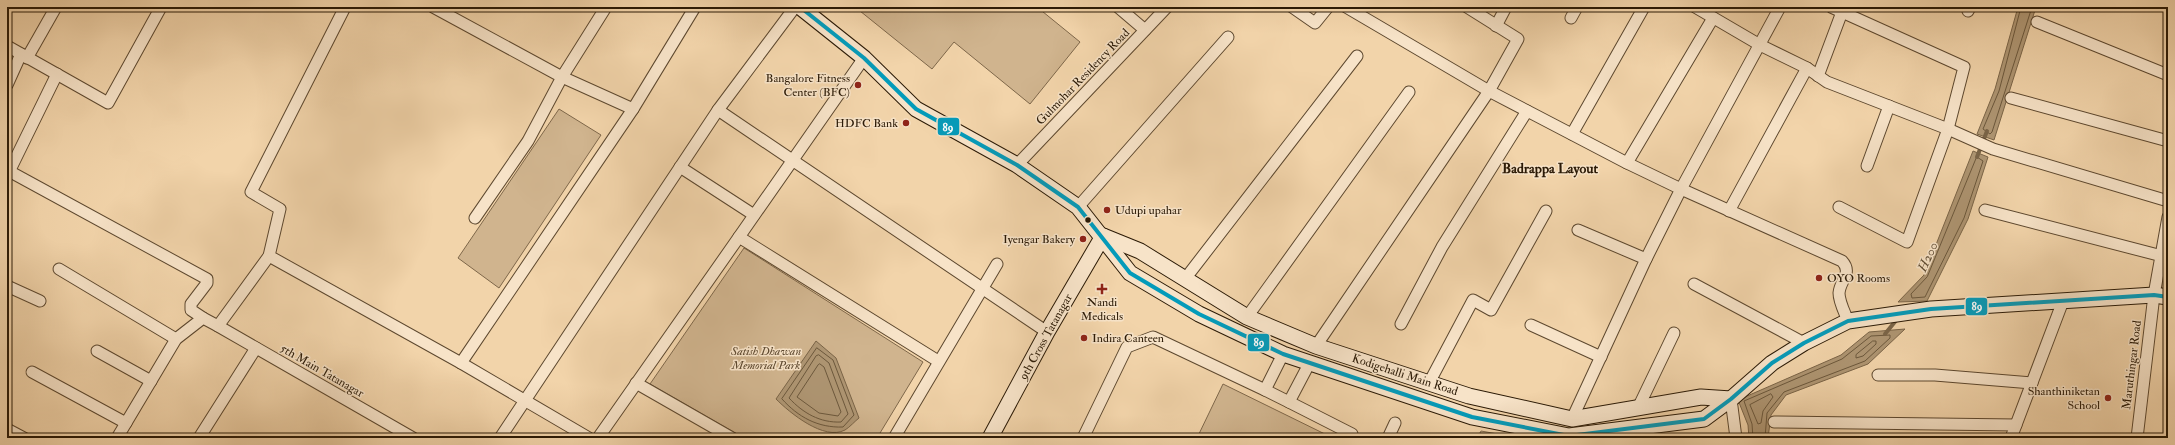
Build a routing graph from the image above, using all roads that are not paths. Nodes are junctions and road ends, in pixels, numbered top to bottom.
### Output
1 (56, 7) edge
2 (161, 7) edge
3 (345, 7) edge
4 (433, 7) edge
5 (606, 7) edge
6 (696, 7) edge
7 (795, 7) edge
8 (800, 7) edge
9 (1118, 7) edge
10 (1167, 7) edge
11 (1292, 7) edge
12 (1328, 7) edge
13 (1346, 7) edge
14 (1467, 7) edge
15 (1506, 7) edge
16 (1577, 7) edge
17 (1644, 7) edge
18 (1695, 7) edge
19 (1780, 7) edge
20 (1830, 7) edge
21 (1842, 12) junction
22 (1709, 13) edge
23 (1571, 18) dead end
24 (2037, 22) dead end
25 (1496, 26) junction
26 (1145, 30) junction
27 (1228, 37) dead end
28 (1760, 44) junction
29 (7, 46) edge
30 (24, 56) junction
31 (1357, 56) dead end
32 (864, 58) junction
33 (1807, 68) junction
34 (57, 74) junction
35 (2168, 74) edge
36 (1818, 76) junction
37 (562, 77) junction
38 (7, 85) edge
39 (1489, 91) junction
40 (1410, 92) dead end
41 (2011, 98) dead end
42 (1889, 106) junction
43 (633, 109) junction
44 (718, 110) junction
45 (1527, 111) junction
46 (1948, 129) junction
47 (1572, 134) junction
48 (2168, 141) edge
49 (793, 160) junction
50 (1627, 163) junction
51 (1017, 165) junction
52 (1867, 166) dead end
53 (680, 167) junction
54 (8, 172) edge
55 (1681, 189) junction
56 (2168, 201) edge
57 (1078, 207) junction
58 (1839, 207) dead end
59 (1985, 210) dead end
60 (1546, 211) dead end
61 (1729, 211) junction
62 (754, 215) junction
63 (2168, 217) edge
64 (474, 218) dead end
65 (1578, 230) dead end
66 (1103, 236) junction
67 (739, 237) junction
68 (2164, 250) edge
69 (269, 256) junction
70 (1646, 259) junction
71 (997, 264) dead end
72 (59, 269) dead end
73 (1185, 279) junction
74 (1694, 284) dead end
75 (7, 286) edge
76 (983, 289) junction
77 (2161, 296) edge
78 (40, 301) dead end
79 (2064, 301) junction
80 (1247, 316) junction
81 (203, 318) junction
82 (1852, 321) junction
83 (1401, 324) dead end
84 (1531, 325) dead end
85 (218, 326) junction
86 (1047, 332) junction
87 (1674, 333) dead end
88 (176, 339) junction
89 (1804, 342) junction
90 (1316, 346) junction
91 (256, 348) junction
92 (97, 351) dead end
93 (1283, 354) junction
94 (1601, 357) junction
95 (938, 361) junction
96 (462, 363) junction
97 (1308, 364) junction
98 (32, 372) dead end
99 (1878, 375) dead end
100 (151, 381) junction
101 (636, 383) junction
102 (1429, 383) junction
103 (2032, 383) junction
104 (1445, 388) junction
105 (1265, 390) junction
106 (1731, 399) junction
107 (523, 401) junction
108 (1289, 402) junction
109 (1438, 407) junction
110 (1638, 408) junction
111 (1572, 419) junction
112 (1774, 422) dead end
113 (126, 423) junction
114 (1395, 423) dead end
115 (2016, 425) junction
116 (7, 429) edge
117 (1352, 434) dead end
118 (24, 438) edge
119 (117, 438) edge
120 (201, 438) edge
121 (413, 438) edge
122 (500, 438) edge
123 (589, 438) edge
124 (598, 438) edge
125 (732, 438) edge
126 (894, 438) edge
127 (990, 438) edge
128 (1083, 438) edge
129 (1388, 438) edge
130 (1736, 438) edge
131 (2011, 438) edge
132 (2137, 438) edge

1 - 30 street
2 - 34 street
3 - 69 street
4 - 37 street
5 - 37 street
6 - 43 street
7 - 44 street
8 - 32 street, Kodigehalli Main Road
9 - 26 street
10 - 26 street, Gulmohar Residency Road
11 - 12 street
13 - 39 street
14 - 25 street
15 - 25 street
16 - 23 street
17 - 47 street
18 - 22 street
19 - 28 street
20 - 21 street
21 - 36 street
21 - 46 street
22 - 28 street
22 - 50 street
24 - 35 street
25 - 39 street
26 - 51 street, Gulmohar Residency Road
27 - 57 street
28 - 33 street
28 - 55 street
29 - 30 street
30 - 34 street
30 - 38 street
31 - 73 street
32 - 49 street
32 - 51 street, Kodigehalli Main Road
33 - 36 street
33 - 61 street
34 - 54 street
36 - 42 street
37 - 43 street
37 - 64 street
39 - 45 street
39 - 90 street
40 - 80 street
41 - 48 street
42 - 46 street
42 - 52 street
43 - 96 street
44 - 49 street
44 - 53 street
45 - 47 street
45 - 83 street
46 - 56 street
46 - 58 street
47 - 50 street
49 - 62 street
49 - 76 street
50 - 55 street
51 - 57 street, Kodigehalli Main Road
53 - 62 street
53 - 107 street
54 - 81 street
55 - 61 street
55 - 70 street
57 - 66 street, Kodigehalli Main Road
59 - 68 street
60 - 102 street
61 - 82 street
62 - 67 street
63 - 68 street, Maruthingar Road
65 - 70 street
66 - 73 street, Kodigehalli Main Road
66 - 86 street, 9th Cross Tatanagar
66 - 93 street, Kodigehalli Main Road
67 - 95 street
67 - 101 street
68 - 77 street, Maruthingar Road
69 - 85 street
69 - 96 street
70 - 94 street
71 - 76 street
72 - 88 street
73 - 80 street, Kodigehalli Main Road
74 - 89 street
75 - 78 street
76 - 86 street
76 - 95 street
77 - 79 street, Kodigehalli Main Road
77 - 132 street, Maruthingar Road
79 - 82 street, Kodigehalli Main Road
79 - 103 street
80 - 90 street, Kodigehalli Main Road
81 - 85 street, 5th Main Tatanagar
81 - 88 street
82 - 89 street, Kodigehalli Main Road
84 - 94 street
85 - 91 street, 5th Main Tatanagar
86 - 127 street, 9th Cross Tatanagar
87 - 110 street
88 - 100 street
89 - 106 street, Kodigehalli Main Road
90 - 102 street, Kodigehalli Main Road
91 - 120 street
91 - 121 street, 5th Main Tatanagar
92 - 100 street
93 - 97 street, Kodigehalli Main Road
93 - 105 street
94 - 111 street
95 - 126 street
96 - 107 street
97 - 108 street
97 - 109 street, Kodigehalli Main Road
98 - 113 street
99 - 103 street
100 - 113 street
101 - 124 street
101 - 125 street
102 - 104 street, Kodigehalli Main Road
103 - 115 street
104 - 109 street
104 - 111 street, Kodigehalli Main Road
105 - 108 street
105 - 128 street
106 - 109 street, Kodigehalli Main Road
106 - 110 street, Kodigehalli Main Road
106 - 130 street
107 - 122 street
107 - 123 street
108 - 117 street
110 - 111 street, Kodigehalli Main Road
112 - 115 street
113 - 119 street
114 - 129 street
115 - 131 street
116 - 118 street

